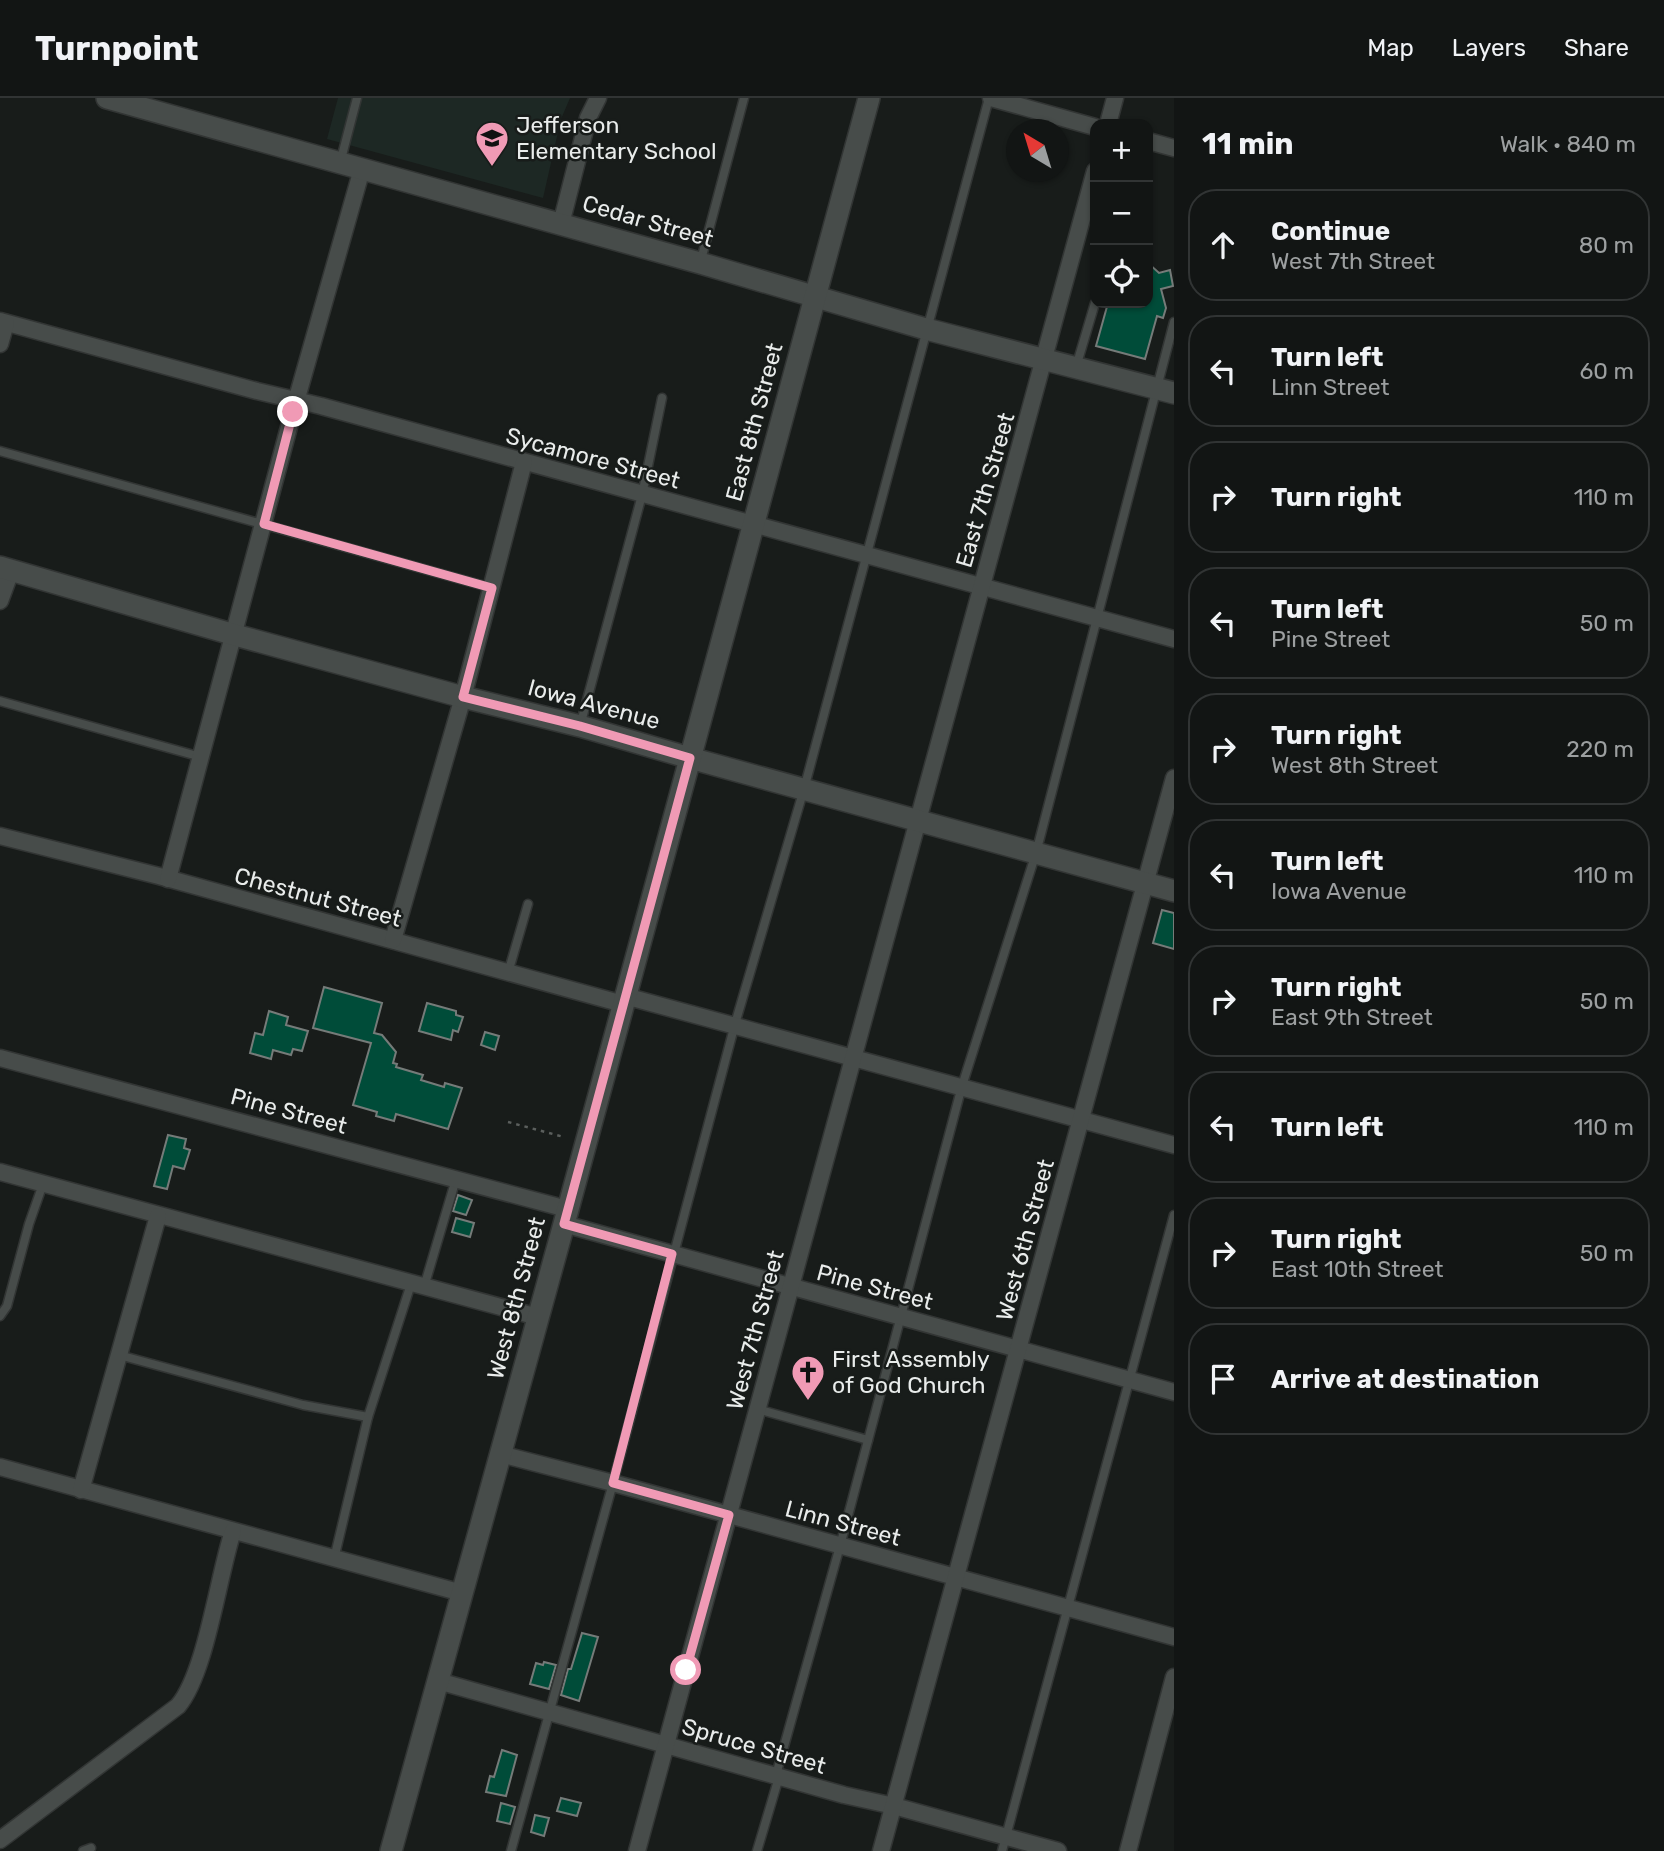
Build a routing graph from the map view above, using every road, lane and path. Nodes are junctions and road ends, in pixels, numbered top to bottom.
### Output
1 (107, 98) edge
2 (357, 98) edge
3 (598, 98) edge
4 (744, 98) edge
5 (869, 98) edge
6 (990, 98) edge
7 (1115, 98) edge
8 (1109, 119) edge
9 (1090, 126) edge
10 (1153, 142) edge
11 (1174, 148) edge
12 (340, 163) junction
13 (362, 169) junction
14 (1094, 182) edge
15 (1089, 216) edge
16 (561, 224) junction
17 (700, 263) junction
18 (816, 296) junction
19 (1094, 308) edge
20 (3, 322) edge
21 (1174, 322) edge
22 (926, 329) junction
23 (0, 344) edge
24 (1045, 359) junction
25 (1076, 367) junction
26 (1165, 390) edge
27 (662, 398) dead end
28 (297, 401) junction
29 (0, 451) edge
30 (524, 462) junction
31 (642, 495) junction
32 (264, 524) junction
33 (754, 524) junction
34 (865, 557) junction
35 (6, 569) edge
36 (982, 586) junction
37 (492, 588) junction
38 (0, 601) edge
39 (1098, 618) junction
40 (235, 635) junction
41 (1174, 639) edge
42 (463, 697) junction
43 (0, 701) edge
44 (580, 726) junction
45 (201, 757) junction
46 (690, 758) junction
47 (1174, 778) edge
48 (804, 789) junction
49 (918, 821) junction
50 (0, 836) edge
51 (1036, 853) junction
52 (168, 879) junction
53 (1146, 884) junction
54 (1174, 891) edge
55 (528, 904) dead end
56 (393, 940) junction
57 (508, 973) junction
58 (624, 1000) junction
59 (735, 1024) junction
60 (0, 1058) edge
61 (854, 1058) junction
62 (962, 1086) junction
63 (1080, 1120) junction
64 (508, 1122) dead end
65 (564, 1137) dead end
66 (1174, 1145) edge
67 (0, 1172) edge
68 (456, 1179) junction
69 (43, 1184) junction
70 (1174, 1215) edge
71 (158, 1216) junction
72 (566, 1216) junction
73 (672, 1254) junction
74 (418, 1285) junction
75 (791, 1287) junction
76 (0, 1316) edge
77 (538, 1317) junction
78 (901, 1317) junction
79 (1018, 1350) junction
80 (119, 1355) junction
81 (1130, 1379) junction
82 (1174, 1392) edge
83 (757, 1409) junction
84 (368, 1417) junction
85 (868, 1440) junction
86 (500, 1454) junction
87 (0, 1467) edge
88 (613, 1483) junction
89 (81, 1490) junction
90 (729, 1515) junction
91 (233, 1531) junction
92 (840, 1546) junction
93 (334, 1559) junction
94 (956, 1577) junction
95 (462, 1593) junction
96 (1068, 1607) junction
97 (1174, 1637) edge
98 (1174, 1677) edge
99 (438, 1681) junction
100 (549, 1713) junction
101 (665, 1745) junction
102 (777, 1776) junction
103 (894, 1806) junction
104 (0, 1840) edge
105 (1004, 1844) edge
106 (391, 1851) edge
107 (511, 1851) edge
108 (637, 1851) edge
109 (757, 1851) edge
110 (881, 1851) edge
111 (1058, 1851) edge
112 (1128, 1851) edge

1 - 12 main road, Cedar Street
2 - 12 lane
3 - 16 street
4 - 17 lane
5 - 18 main road, East 8th Street
6 - 9 street
6 - 22 lane
7 - 8 street
10 - 11 street
12 - 13 main road, Cedar Street
13 - 16 main road, Cedar Street
13 - 28 street
14 - 15 street, East 7th Street
15 - 24 street, East 7th Street
16 - 17 main road, Cedar Street
17 - 18 main road, Cedar Street
18 - 22 main road, Cedar Street
18 - 33 main road, East 8th Street
19 - 25 lane
20 - 23 street
20 - 28 street, Sycamore Street
21 - 26 lane
22 - 24 main road, Cedar Street
22 - 34 lane
24 - 25 main road, Cedar Street
24 - 36 street, East 7th Street
25 - 26 main road, Cedar Street
26 - 39 lane
27 - 31 lane
28 - 30 street, Sycamore Street
28 - 32 street
29 - 32 lane
30 - 31 street, Sycamore Street
30 - 37 street
31 - 33 street, Sycamore Street
31 - 44 lane
32 - 37 lane
32 - 40 street
33 - 34 street, Sycamore Street
33 - 46 main road, East 8th Street
34 - 36 street, Sycamore Street
34 - 48 lane
35 - 38 street
35 - 40 main road, Iowa Avenue
36 - 39 street, Sycamore Street
36 - 49 street, East 7th Street
37 - 42 street
39 - 41 street, Sycamore Street
39 - 51 lane
40 - 42 main road, Iowa Avenue
40 - 45 street
42 - 44 main road, Iowa Avenue
42 - 56 street
43 - 45 lane
44 - 46 main road, Iowa Avenue
45 - 52 street
46 - 48 main road, Iowa Avenue
46 - 58 main road, West 8th Street
47 - 53 street, West 6th Street
48 - 49 main road, Iowa Avenue
48 - 59 lane
49 - 51 main road, Iowa Avenue
49 - 61 street, West 7th Street
50 - 52 street, Chestnut Street
51 - 53 main road, Iowa Avenue
51 - 62 lane
52 - 56 street, Chestnut Street
53 - 54 main road, Iowa Avenue
53 - 63 street, West 6th Street
55 - 57 lane
56 - 57 street, Chestnut Street
57 - 58 street, Chestnut Street
58 - 59 street, Chestnut Street
58 - 72 main road, West 8th Street
59 - 61 street, Chestnut Street
59 - 73 lane
60 - 68 street, Pine Street
61 - 62 street, Chestnut Street
61 - 75 street, West 7th Street
62 - 63 street, Chestnut Street
62 - 78 lane
63 - 66 street, Chestnut Street
63 - 79 street, West 6th Street
64 - 65 path
67 - 69 street
68 - 72 street, Pine Street
68 - 74 lane
69 - 71 street
69 - 76 lane
70 - 81 lane
71 - 74 street
71 - 80 street
72 - 73 street, Pine Street
72 - 77 main road, West 8th Street
73 - 75 street, Pine Street
73 - 88 lane
74 - 77 street
74 - 84 lane
75 - 78 street, Pine Street
75 - 83 street, West 7th Street
77 - 86 main road, West 8th Street
78 - 79 street, Pine Street
78 - 85 lane
79 - 81 street, Pine Street
79 - 94 street, West 6th Street
80 - 84 lane
80 - 89 street
81 - 82 street, Pine Street
81 - 96 lane
83 - 85 lane
83 - 90 street, West 7th Street
84 - 93 lane
85 - 92 lane
86 - 88 street, Linn Street
86 - 95 main road, West 8th Street
87 - 89 street
88 - 90 street, Linn Street
88 - 100 lane
89 - 91 street
90 - 92 street, Linn Street
90 - 101 street, West 7th Street
91 - 93 street
91 - 104 street
92 - 94 street, Linn Street
92 - 102 lane
93 - 95 street
94 - 96 street, Linn Street
94 - 103 street, West 6th Street
95 - 99 main road, West 8th Street
96 - 97 street, Linn Street
96 - 105 lane
98 - 112 street
99 - 100 street, Spruce Street
99 - 106 main road, West 8th Street
100 - 101 street, Spruce Street
100 - 107 lane
101 - 102 street, Spruce Street
101 - 108 street, West 7th Street
102 - 103 street, Spruce Street
102 - 109 lane
103 - 105 street, Spruce Street
103 - 110 street, West 6th Street
105 - 111 street, Spruce Street

